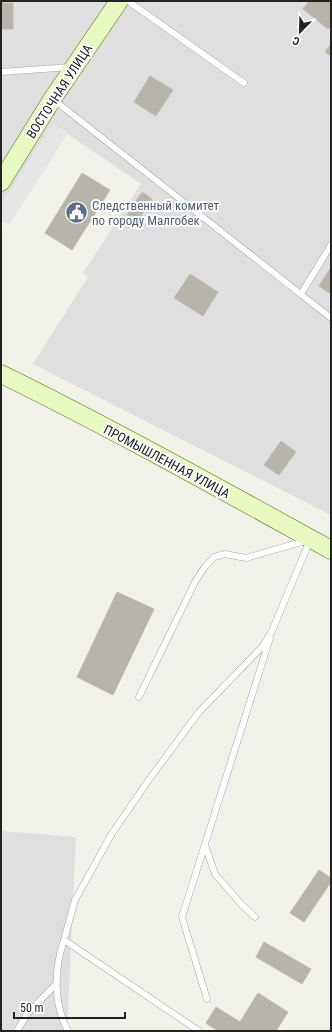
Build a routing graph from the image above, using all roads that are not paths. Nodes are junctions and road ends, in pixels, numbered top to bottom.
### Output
1 (119, 1) edge
2 (128, 1) edge
3 (74, 66) junction
4 (1, 72) edge
5 (244, 83) dead end
6 (53, 98) junction
7 (1, 182) edge
8 (331, 245) edge
9 (301, 294) junction
10 (331, 318) edge
11 (1, 374) edge
12 (310, 539) junction
13 (331, 550) edge
14 (272, 631) junction
15 (139, 697) dead end
16 (205, 845) junction
17 (255, 917) dead end
18 (64, 940) junction
19 (57, 983) junction
20 (207, 999) dead end
21 (17, 1031) edge
22 (68, 1031) edge
23 (199, 1031) edge

1 - 3 street, ВОСТОЧНАЯ УЛИЦА
2 - 5 lane
3 - 4 lane
3 - 6 street, ВОСТОЧНАЯ УЛИЦА
6 - 7 street, ВОСТОЧНАЯ УЛИЦА
6 - 9 lane
8 - 9 lane
9 - 10 lane
11 - 12 street, ПРОМЫШЛЕННАЯ УЛИЦА
12 - 13 street, ПРОМЫШЛЕННАЯ УЛИЦА
12 - 14 lane
12 - 15 lane
14 - 16 lane
14 - 18 lane
16 - 17 lane
16 - 20 lane
18 - 19 lane
18 - 23 lane
19 - 21 lane
19 - 22 lane

